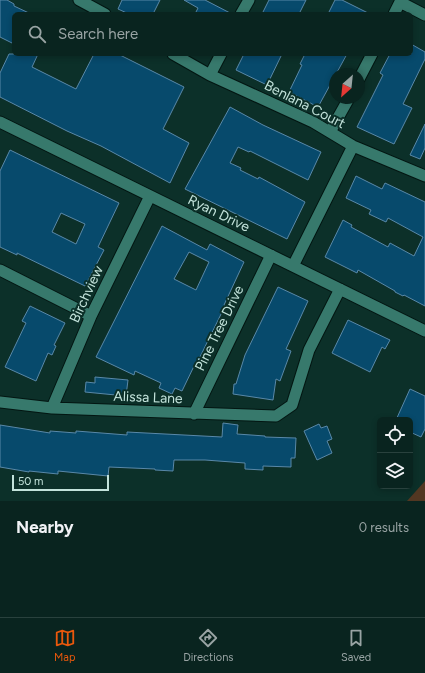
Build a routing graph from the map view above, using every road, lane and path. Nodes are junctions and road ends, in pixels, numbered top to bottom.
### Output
1 (79, 0) edge
2 (249, 0) edge
3 (401, 1) edge
4 (91, 3) edge
5 (102, 12) edge
6 (242, 12) edge
7 (395, 12) edge
8 (425, 15) edge
9 (177, 56) edge
10 (220, 56) edge
11 (371, 56) edge
12 (365, 68) edge
13 (210, 75) junction
14 (346, 104) edge
15 (0, 122) edge
16 (330, 132) junction
17 (353, 146) junction
18 (425, 176) edge
19 (150, 196) junction
20 (271, 255) junction
21 (293, 266) junction
22 (0, 270) edge
23 (340, 289) junction
24 (91, 316) junction
25 (425, 331) edge
26 (0, 402) edge
27 (52, 408) junction
28 (194, 414) junction

1 - 4 street
2 - 6 street
3 - 7 street
3 - 8 street
4 - 5 street
9 - 13 street, Benlana Court
10 - 13 street
11 - 12 street
13 - 16 street, Benlana Court
14 - 16 street
15 - 19 street, Ryan Drive
16 - 17 street, Benlana Court
17 - 18 street, Benlana Court
17 - 21 street
19 - 20 street, Ryan Drive
19 - 24 street, Birchview
20 - 21 street, Ryan Drive
20 - 28 street, Pine Tree Drive
21 - 23 street, Ryan Drive
22 - 24 street
23 - 25 street, Ryan Drive
23 - 28 street, Alissa Lane
24 - 27 street, Birchview
26 - 27 street, Alissa Lane
27 - 28 street, Alissa Lane

